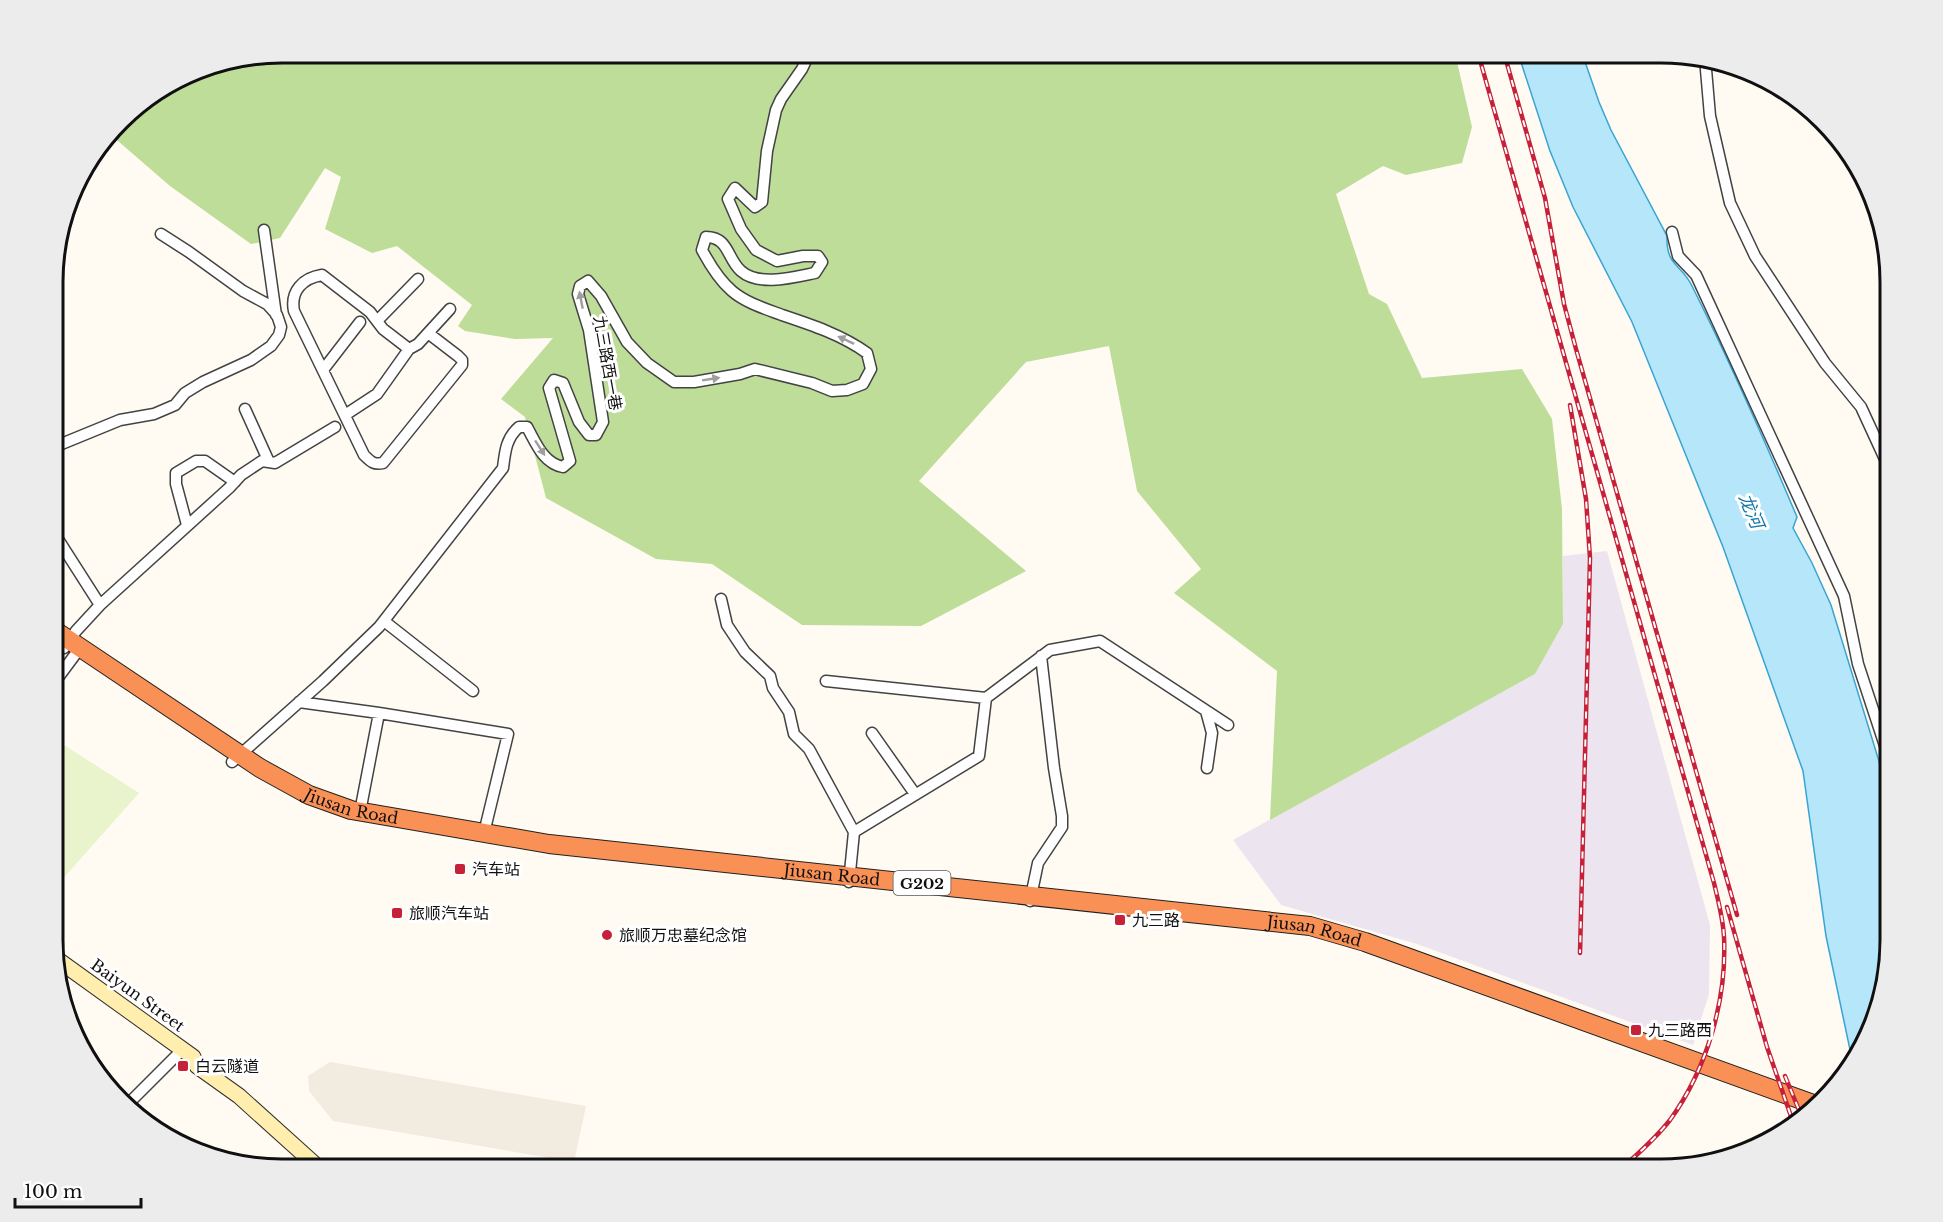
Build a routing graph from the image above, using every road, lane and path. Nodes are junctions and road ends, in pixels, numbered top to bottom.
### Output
1 (805, 63) edge
2 (1706, 67) edge
3 (264, 230) dead end
4 (1672, 232) dead end
5 (161, 234) dead end
6 (418, 279) dead end
7 (274, 301) junction
8 (292, 302) junction
9 (450, 309) dead end
10 (277, 315) junction
11 (377, 321) junction
12 (360, 322) dead end
13 (428, 333) junction
14 (409, 349) junction
15 (323, 370) junction
16 (245, 409) dead end
17 (345, 416) junction
18 (335, 427) dead end
19 (63, 443) edge
20 (1880, 448) edge
21 (269, 462) junction
22 (235, 482) junction
23 (187, 525) junction
24 (63, 547) edge
25 (721, 599) dead end
26 (100, 605) junction
27 (384, 621) junction
28 (66, 644) edge
29 (1041, 656) junction
30 (826, 681) dead end
31 (473, 691) dead end
32 (986, 698) junction
33 (299, 702) junction
34 (1206, 711) junction
35 (379, 713) junction
36 (1228, 725) dead end
37 (1880, 731) edge
38 (872, 733) dead end
39 (236, 758) junction
40 (1207, 768) dead end
41 (915, 794) junction
42 (360, 812) junction
43 (854, 832) junction
44 (484, 833) junction
45 (849, 880) junction
46 (1030, 900) junction
47 (65, 965) edge
48 (66, 977) edge
49 (178, 1053) junction
50 (132, 1100) edge
51 (1808, 1102) edge
52 (1800, 1109) edge
53 (308, 1159) edge

27 -> 1 street, 九三路西一巷
2 - 20 street
3 - 7 street
4 - 37 street
5 - 10 street
6 - 11 street
7 - 8 street
7 - 10 street
8 - 11 street
8 - 15 street
9 - 13 street
10 - 19 street
11 - 14 street
12 - 15 street
13 - 14 street
13 - 17 street
14 - 17 street
15 - 17 street
16 - 21 street
18 - 21 street
21 - 22 street
22 - 23 street
22 - 23 street
23 - 26 street
24 - 26 street
25 - 43 street
26 - 28 street
27 - 31 street
27 - 33 street, 九三路西一巷
28 - 39 highway, Jiusan Road / G202
29 - 32 street
29 - 34 street
29 - 46 street
30 - 32 street
32 - 41 street
33 - 35 street
33 - 39 street, 九三路西一巷
34 - 36 street
34 - 40 street
35 - 42 street
35 - 44 street
38 - 41 street
39 - 42 highway, Jiusan Road / G202
39 - 45 highway, Jiusan Road / G202
41 - 43 street
42 - 44 highway, Jiusan Road / G202
43 - 45 street
44 - 45 highway, Jiusan Road / G202
45 - 46 highway, Jiusan Road / G202
46 - 51 highway, Jiusan Road / G202
46 - 52 highway, Jiusan Road / G202
47 - 49 main road, Baiyun Street
48 - 49 main road, Baiyun Street
49 - 50 street
49 - 53 main road, Baiyun Street

